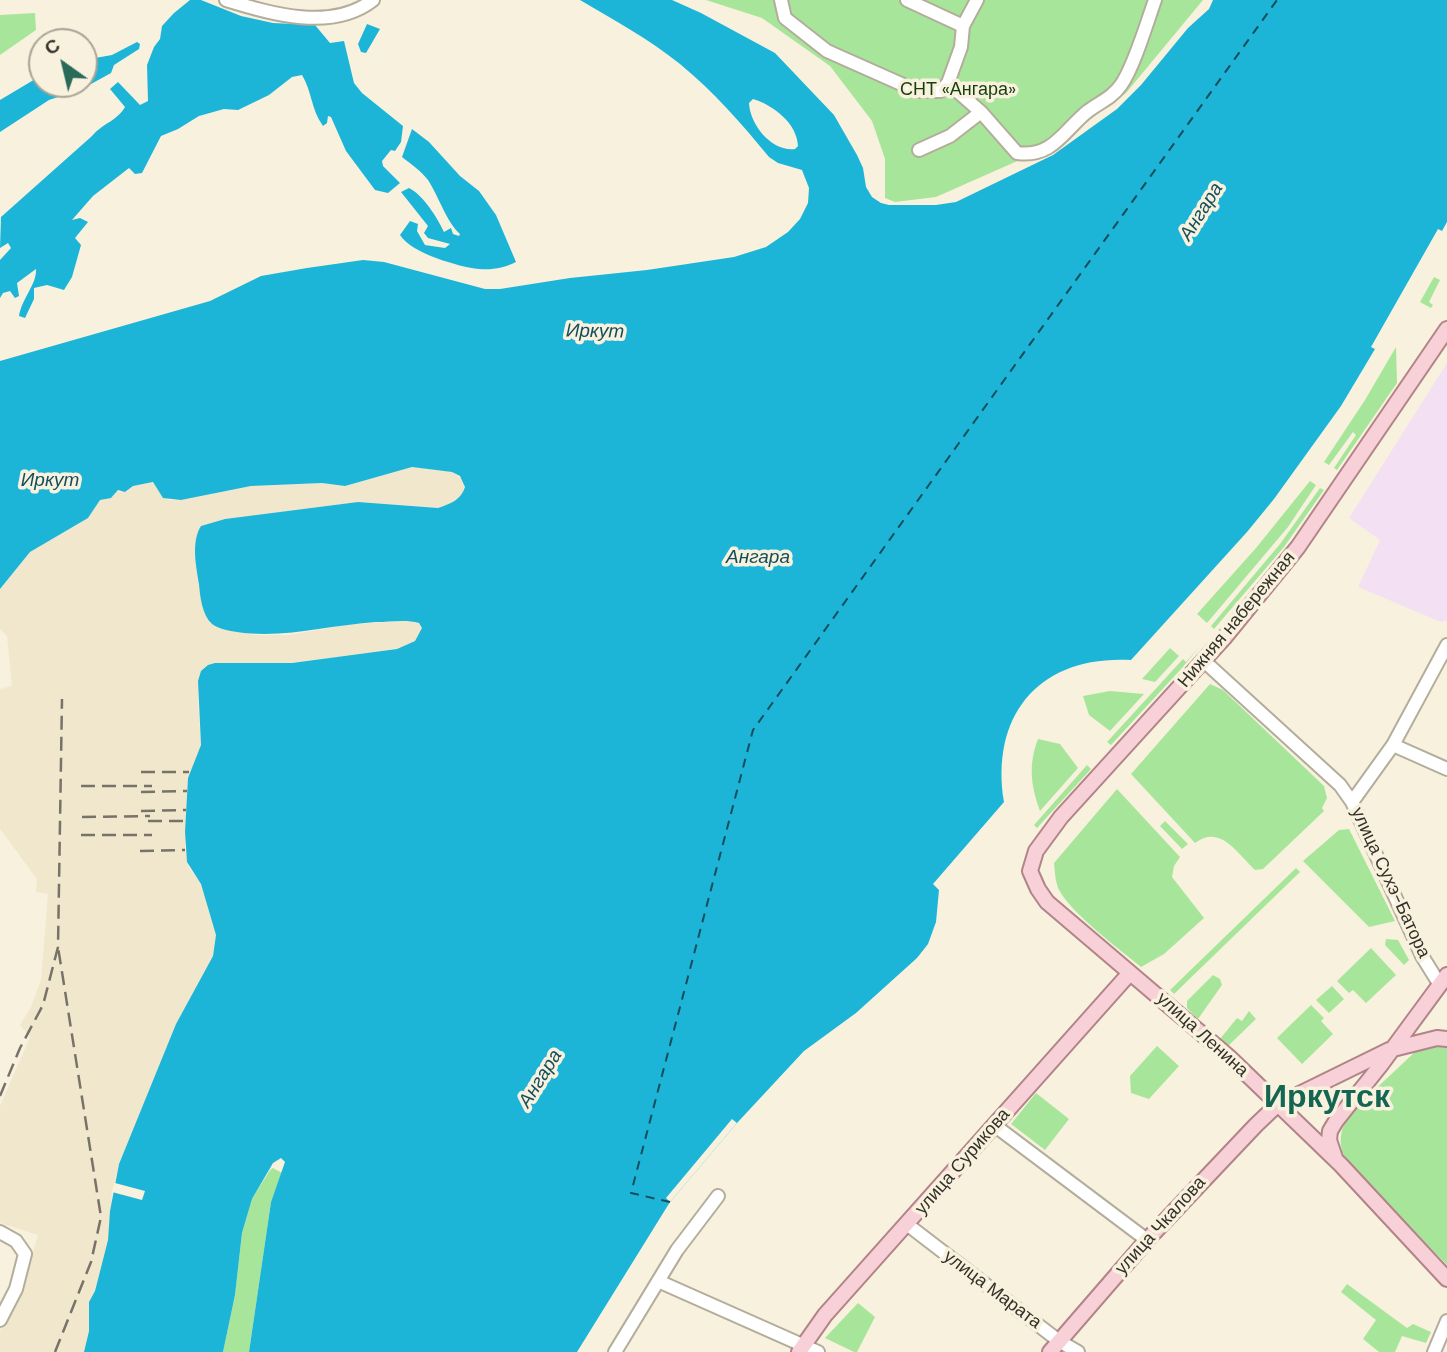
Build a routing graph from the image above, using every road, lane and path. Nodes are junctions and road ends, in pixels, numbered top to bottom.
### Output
1 (226, 0) edge
2 (373, 0) edge
3 (781, 0) edge
4 (907, 0) edge
5 (977, 0) edge
6 (1155, 0) edge
7 (963, 26) junction
8 (948, 83) junction
9 (981, 112) junction
10 (919, 150) dead end
11 (1445, 337) edge
12 (1447, 645) edge
13 (1204, 661) junction
14 (1393, 745) junction
15 (1447, 769) edge
16 (1352, 802) junction
17 (1038, 889) joint
18 (1129, 974) junction
19 (1445, 986) edge
20 (1447, 1038) edge
21 (1389, 1051) junction
22 (1277, 1105) junction
23 (994, 1125) junction
24 (1336, 1160) junction
25 (718, 1196) dead end
26 (908, 1225) junction
27 (0, 1232) edge
28 (1147, 1240) junction
29 (1447, 1279) edge
30 (658, 1281) junction
31 (0, 1320) edge
32 (1447, 1321) edge
33 (1055, 1347) edge
34 (801, 1349) edge
35 (615, 1352) edge
36 (818, 1352) edge
37 (1077, 1352) edge
38 (1434, 1352) edge

1 - 2 street
3 - 8 street
4 - 7 street
5 - 7 street
6 - 9 street
7 - 8 street
8 - 9 street
9 - 10 street
11 - 13 main road, Нижняя набережная
12 - 14 street
13 - 16 street, улица Сухэ-Батора
13 - 17 main road, Нижняя набережная
14 - 15 street
14 - 16 street
16 - 19 street, улица Сухэ-Батора
17 - 18 main road, улица Ленина
18 - 22 main road, улица Ленина
18 - 23 main road, улица Сурикова
19 - 21 main road
20 - 21 main road, улица Чкалова
21 - 22 main road, улица Чкалова
21 - 24 main road
22 - 24 main road, улица Ленина
22 - 28 main road, улица Чкалова
23 - 26 main road, улица Сурикова
23 - 28 street
24 - 29 main road, улица Ленина
25 - 30 street
26 - 33 street, улица Марата
26 - 34 main road, улица Сурикова
27 - 31 street
28 - 33 main road, улица Чкалова
30 - 34 street
30 - 35 street
32 - 38 street
33 - 37 street, улица Марата
34 - 36 street

